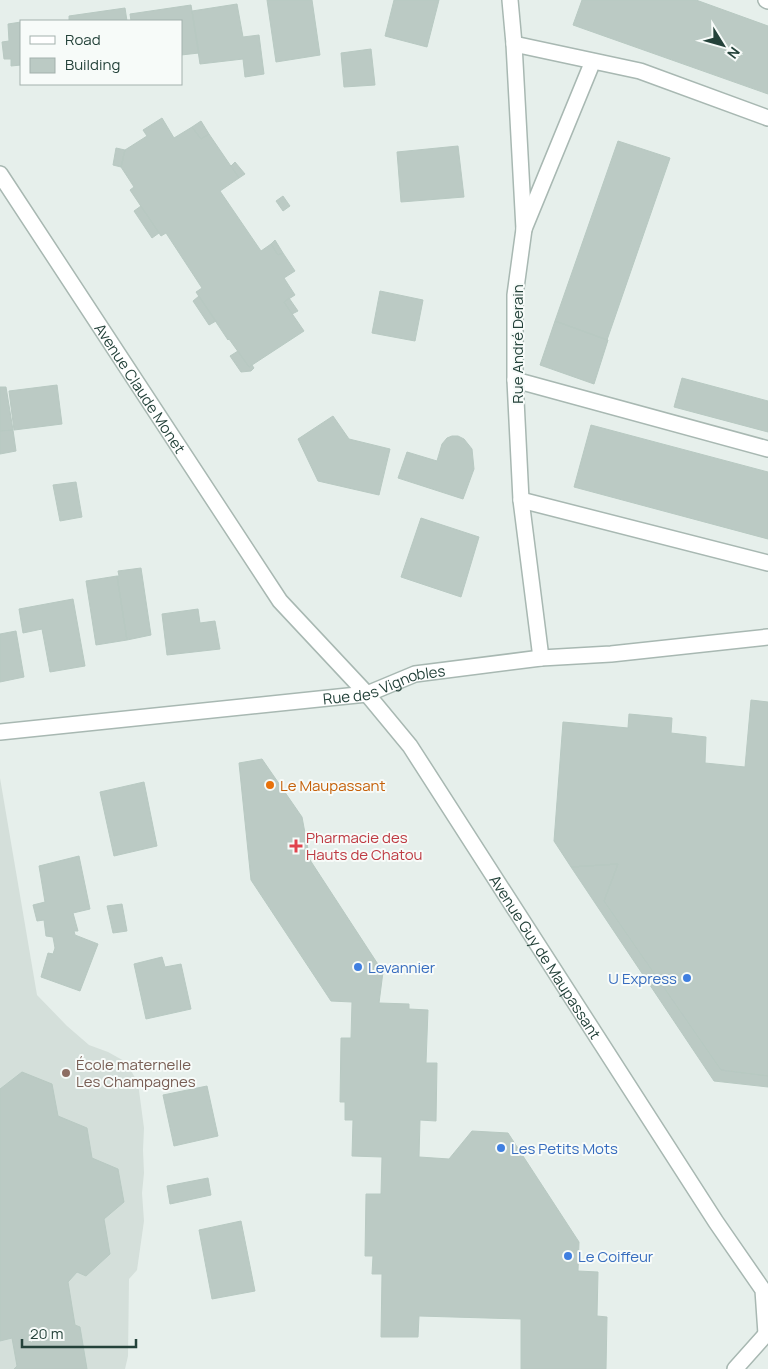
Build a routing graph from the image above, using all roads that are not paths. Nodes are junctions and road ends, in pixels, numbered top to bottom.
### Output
1 (510, 0) edge
2 (514, 44) junction
3 (593, 61) junction
4 (768, 118) edge
5 (0, 174) edge
6 (524, 229) junction
7 (515, 380) junction
8 (768, 448) edge
9 (521, 500) junction
10 (768, 562) edge
11 (280, 601) joint
12 (768, 637) edge
13 (540, 658) junction
14 (367, 694) junction
15 (0, 732) edge
16 (767, 1335) edge
17 (735, 1369) edge

1 - 2 street, Rue André Derain
2 - 3 street
2 - 6 street, Rue André Derain
3 - 4 street
3 - 6 street
5 - 11 street, Avenue Claude Monet
6 - 7 street, Rue André Derain
7 - 8 street
7 - 9 street, Rue André Derain
9 - 10 street
9 - 13 street, Rue André Derain
11 - 14 street, Avenue Guy de Maupassant
12 - 13 street, Rue des Vignobles
13 - 14 street, Rue des Vignobles
14 - 15 street, Rue des Vignobles
14 - 16 street, Avenue Guy de Maupassant
16 - 17 street

